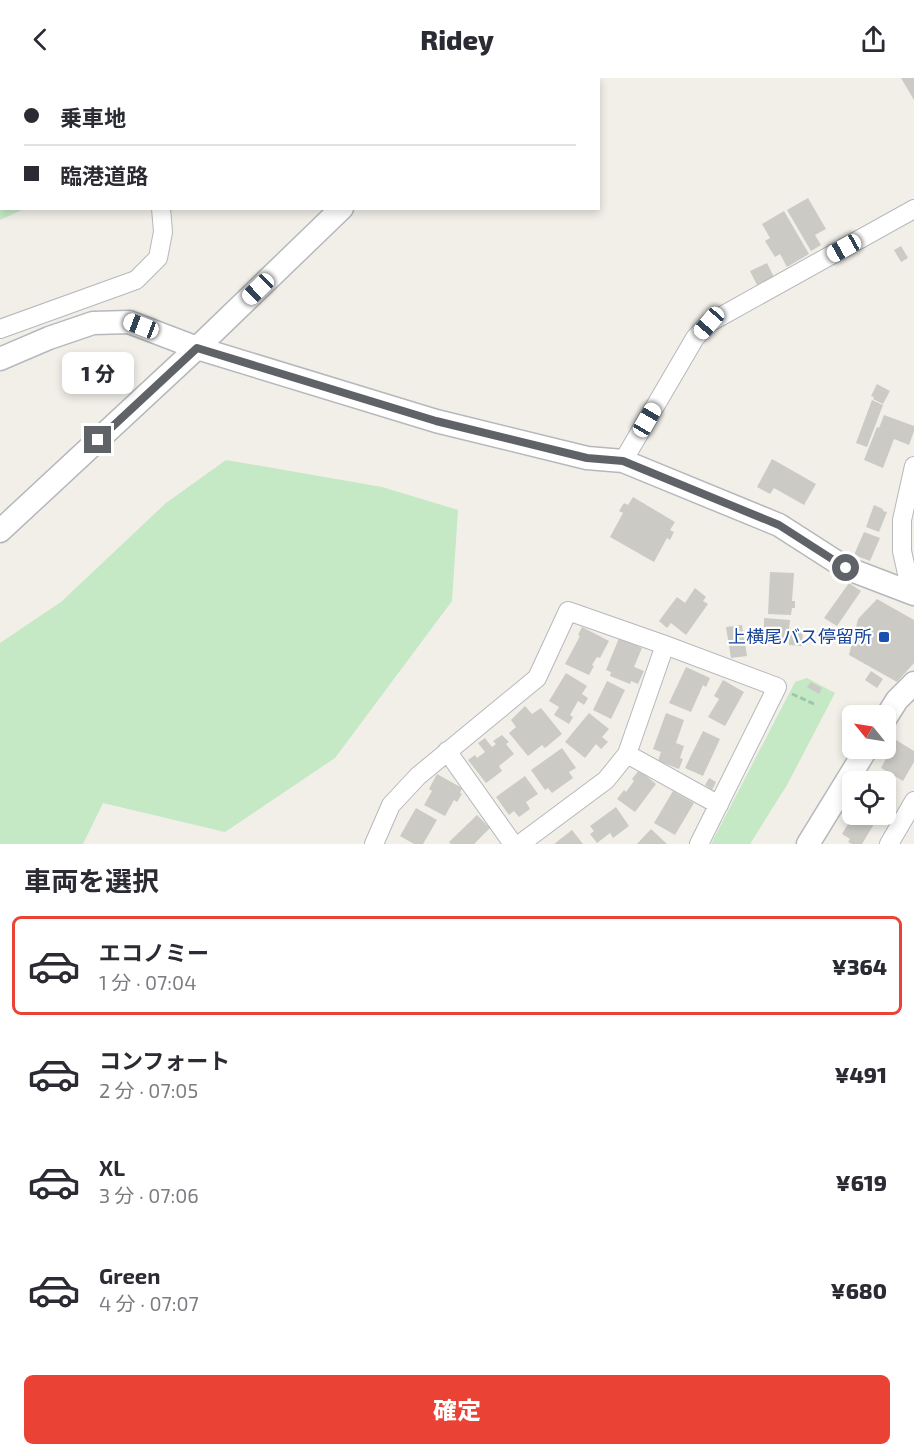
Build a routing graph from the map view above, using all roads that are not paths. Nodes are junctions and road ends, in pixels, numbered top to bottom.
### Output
1 (914, 209) edge
2 (161, 210) edge
3 (340, 210) edge
4 (0, 329) edge
5 (197, 348) junction
6 (0, 359) edge
7 (623, 461) junction
8 (914, 466) edge
9 (0, 531) edge
10 (913, 591) edge
11 (665, 645) junction
12 (914, 683) edge
13 (894, 705) edge
14 (447, 751) junction
15 (627, 754) junction
16 (860, 759) edge
17 (914, 801) edge
18 (719, 805) junction
19 (374, 844) edge
20 (513, 844) edge
21 (520, 844) edge
22 (699, 844) edge
23 (808, 844) edge
24 (889, 844) edge

1 - 7 street
2 - 4 street
3 - 5 street
5 - 6 street
5 - 7 street
5 - 9 street
7 - 10 street
8 - 10 street
11 - 14 street
11 - 15 street
11 - 18 street
12 - 13 street
14 - 19 street
14 - 20 street
15 - 18 street
15 - 21 street
16 - 23 street
17 - 24 street
18 - 22 street

